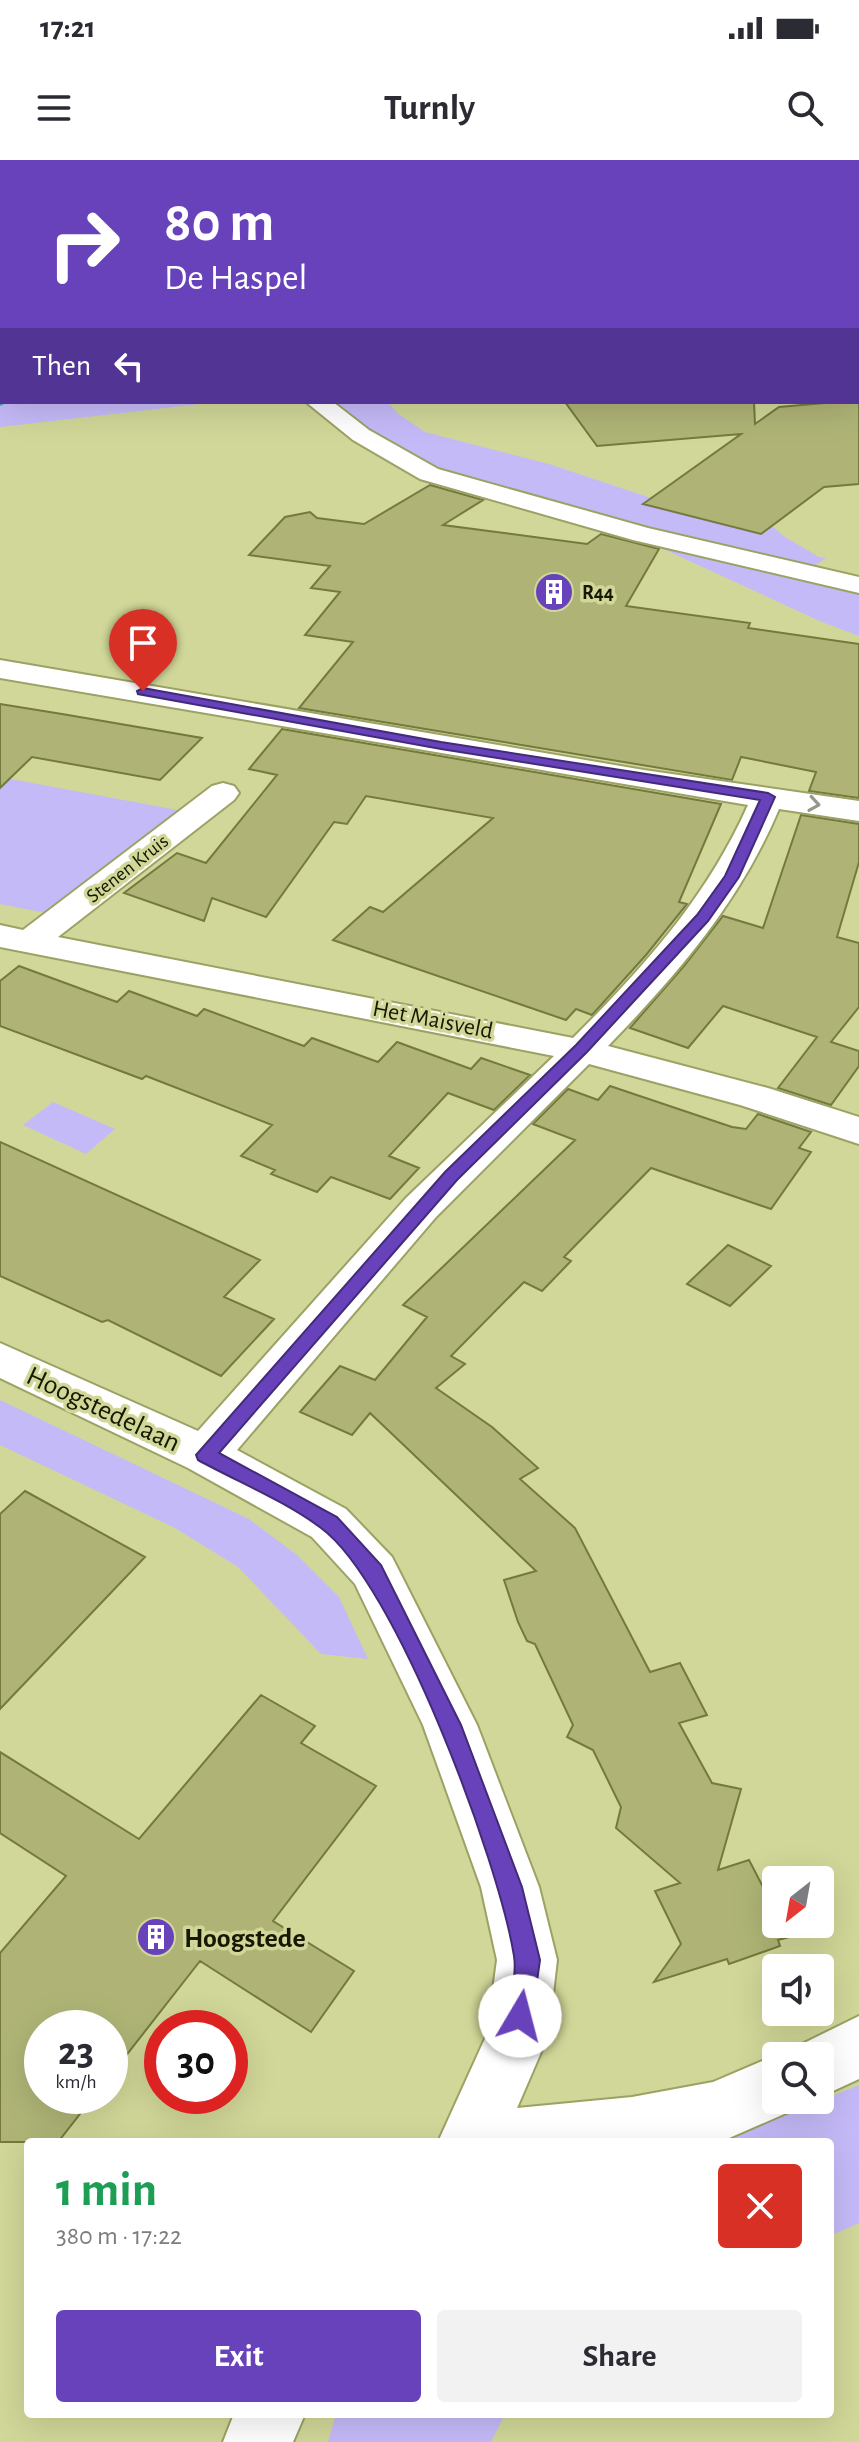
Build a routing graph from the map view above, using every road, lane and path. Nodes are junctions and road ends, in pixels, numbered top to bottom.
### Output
1 (321, 404) edge
2 (859, 585) edge
3 (0, 669) edge
4 (223, 793) dead end
5 (768, 797) junction
6 (859, 811) edge
7 (15, 939) edge
8 (582, 1049) junction
9 (859, 1131) edge
10 (0, 1359) edge
11 (205, 1455) junction
12 (859, 2046) edge
13 (834, 2059) edge
14 (762, 2092) edge
15 (472, 2138) edge
16 (532, 2138) edge
17 (268, 2418) edge
18 (258, 2442) edge

1 - 2 street
3 - 5 street
4 - 7 street, Stenen Kruis
5 -> 6 street
5 - 8 street
7 - 8 street, Het Maisveld
8 - 9 street, Het Maisveld
8 - 11 street
10 - 11 street, Hoogstedelaan
11 - 15 street, Hoogstedelaan
12 - 13 street
14 - 16 street
17 - 18 street

